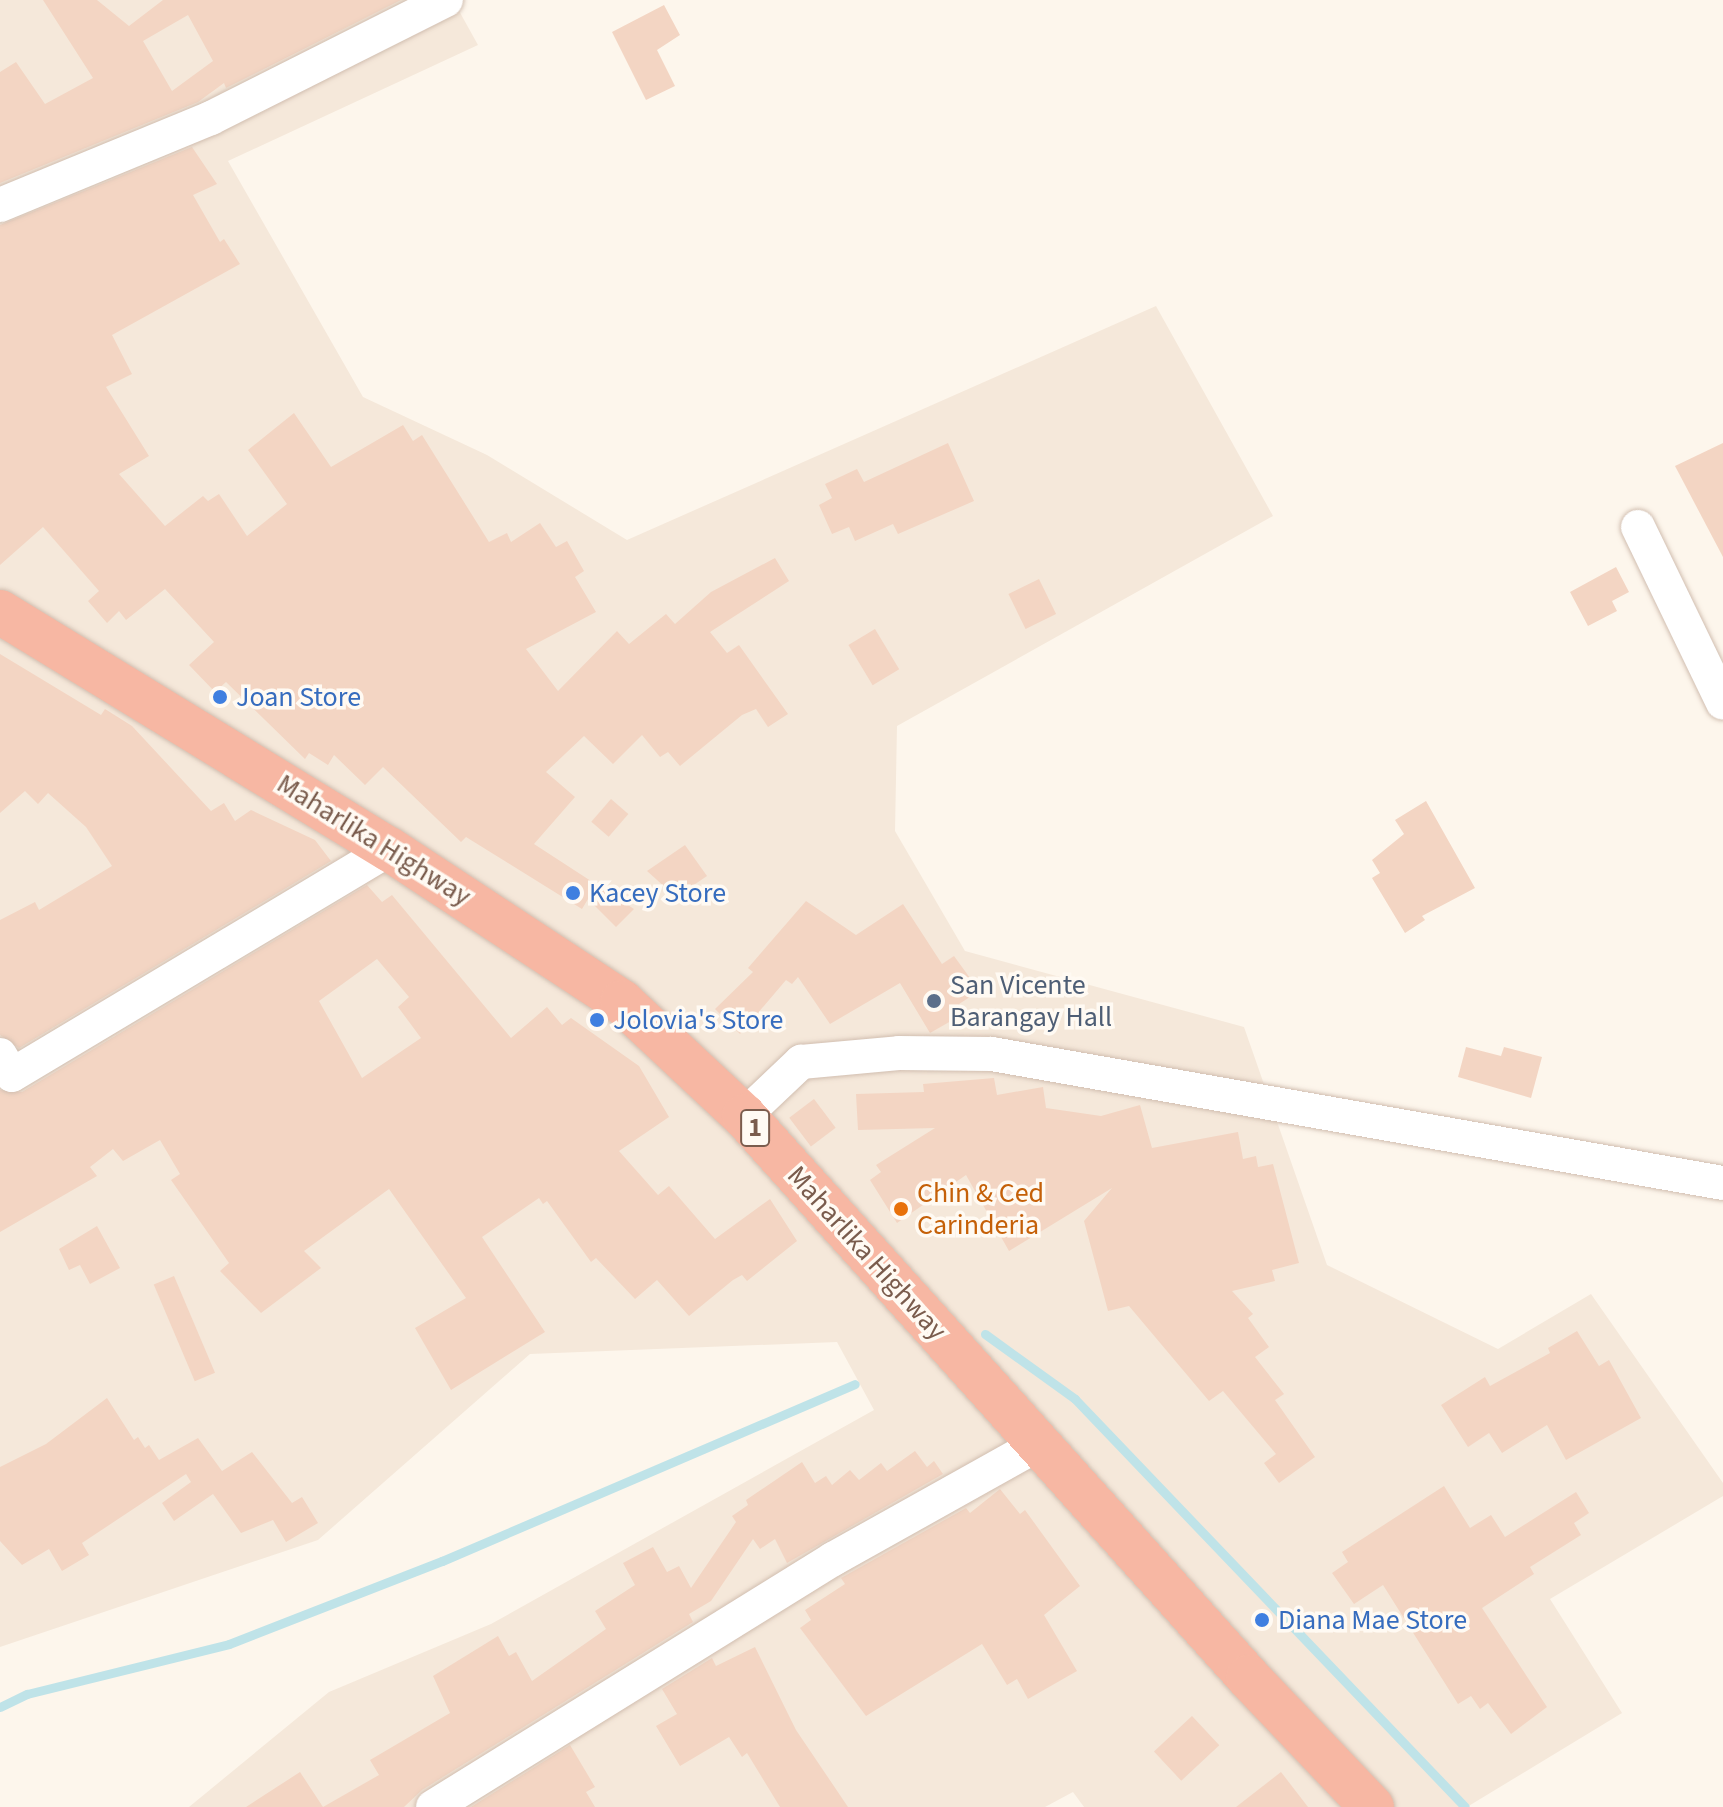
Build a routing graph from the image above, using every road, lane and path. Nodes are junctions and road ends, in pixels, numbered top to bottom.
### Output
1 (446, 0) edge
2 (0, 205) edge
3 (1638, 527) dead end
4 (0, 612) edge
5 (1723, 703) edge
6 (389, 849) junction
7 (0, 1055) edge
8 (744, 1116) junction
9 (1723, 1183) edge
10 (1039, 1444) junction
11 (433, 1807) edge
12 (1372, 1807) edge

1 - 2 street
3 - 5 street
4 - 6 highway, Maharlika Highway / 1
6 - 7 street
6 - 8 highway, Maharlika Highway / 1
8 - 9 street
8 - 10 highway, Maharlika Highway / 1
10 - 11 street
10 - 12 highway, Maharlika Highway / 1

